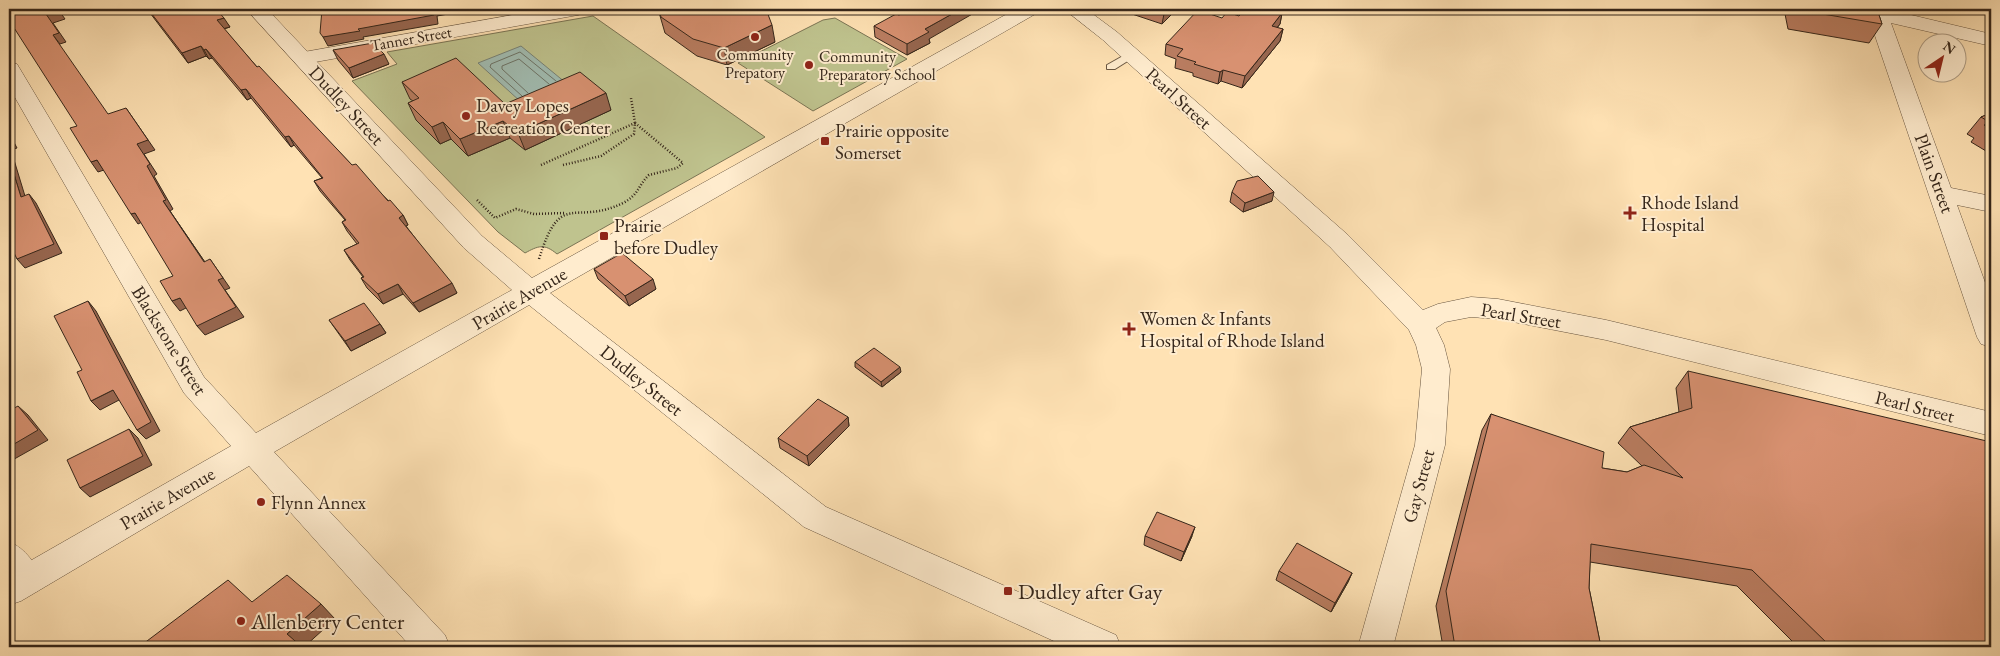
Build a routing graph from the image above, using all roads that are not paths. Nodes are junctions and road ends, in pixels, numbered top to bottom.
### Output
1 (256, 9) edge
2 (578, 9) edge
3 (1030, 9) edge
4 (1074, 9) edge
5 (1870, 10) edge
6 (1991, 40) edge
7 (304, 58) junction
8 (9, 69) edge
9 (1943, 194) junction
10 (1991, 204) edge
11 (530, 291) junction
12 (1420, 324) junction
13 (1991, 337) edge
14 (1991, 424) edge
15 (251, 450) junction
16 (15, 575) edge
17 (433, 647) edge
18 (1104, 647) edge
19 (1375, 647) edge

1 - 7 street, Dudley Street
2 - 7 street, Tanner Street
3 - 11 street, Prairie Avenue
4 - 12 street, Pearl Street
5 - 6 street
5 - 9 street, Plain Street
7 - 11 street, Dudley Street
8 - 15 street, Blackstone Street
9 - 10 street
9 - 13 street, Plain Street
11 - 15 street, Prairie Avenue
11 - 18 street, Dudley Street
12 - 14 street, Pearl Street
12 - 19 street, Gay Street
15 - 16 street, Prairie Avenue
15 - 17 street, Blackstone Street

